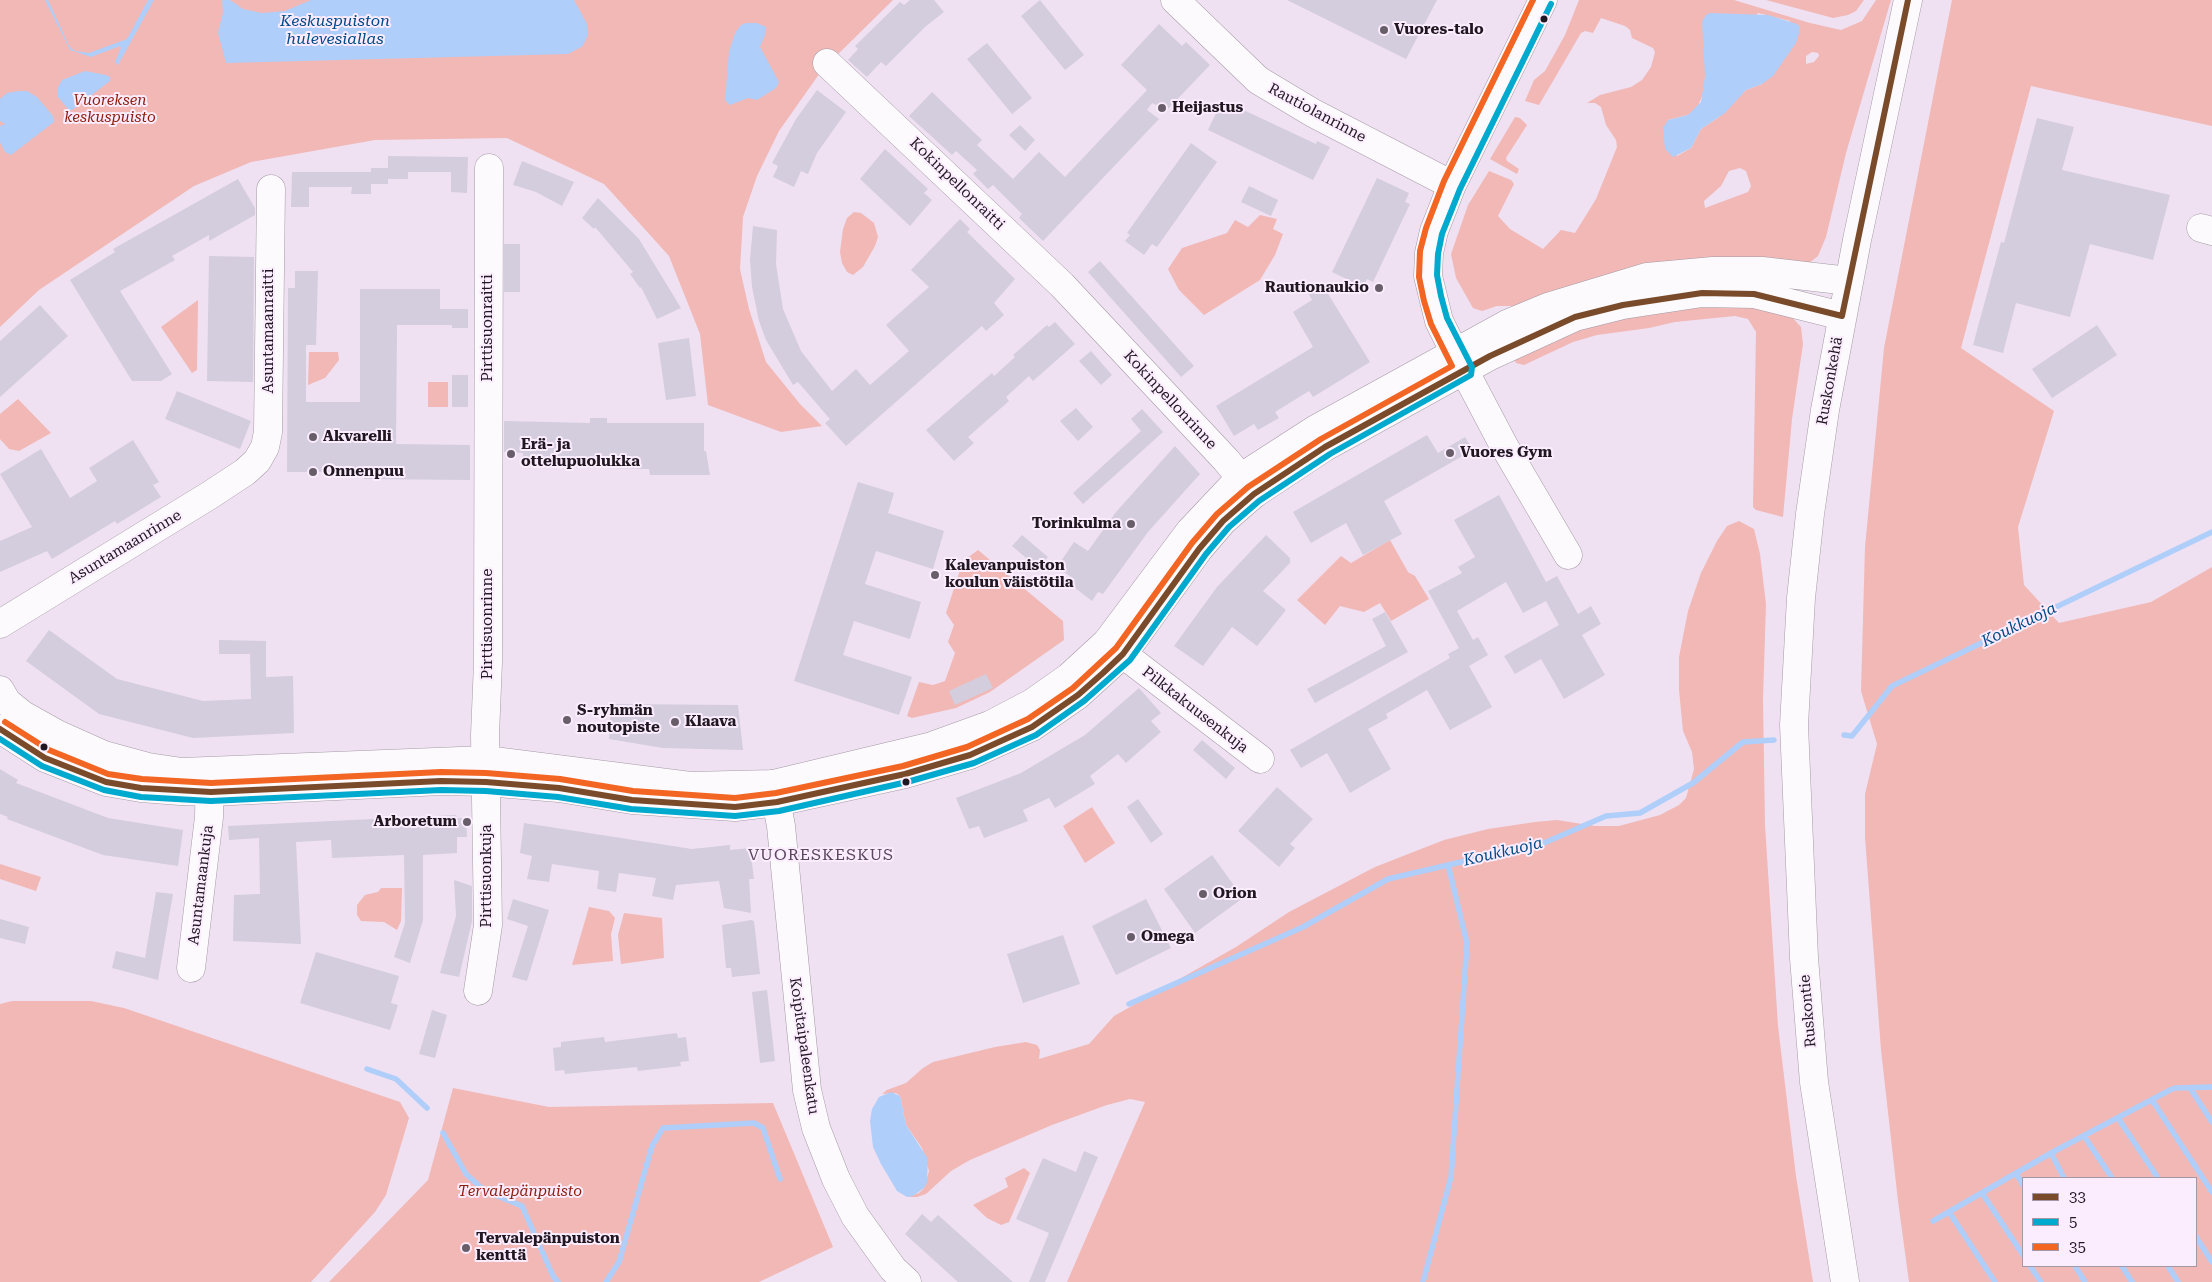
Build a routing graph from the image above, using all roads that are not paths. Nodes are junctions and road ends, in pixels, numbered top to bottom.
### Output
1 (1175, 0) edge
2 (1543, 0) edge
3 (1908, 0) edge
4 (827, 63) dead end
5 (488, 168) dead end
6 (1452, 185) junction
7 (271, 189) dead end
8 (1849, 280) junction
9 (1085, 308) joint
10 (1842, 316) junction
11 (1459, 361) junction
12 (249, 469) joint
13 (1247, 486) junction
14 (487, 488) joint
15 (1568, 556) dead end
16 (0, 624) edge
17 (1115, 648) junction
18 (0, 690) edge
19 (0, 729) edge
20 (1794, 737) joint
21 (1260, 759) dead end
22 (486, 771) junction
23 (210, 782) junction
24 (775, 793) junction
25 (190, 968) dead end
26 (478, 992) dead end
27 (893, 1278) edge
28 (1845, 1282) edge

1 - 6 main road, Rautiolanrinne
2 - 6 main road
3 - 8 main road, Ruskonkehä
4 - 9 main road, Kokinpellonraitti
5 - 14 main road, Pirttisuonraitti
6 - 11 main road
7 - 12 main road, Asuntamaanraitti
8 - 10 main road, Ruskonkehä
8 - 11 main road
9 - 13 main road, Kokinpellonrinne
10 - 11 main road
10 - 20 main road, Ruskonkehä
11 - 13 main road
11 - 15 main road
12 - 16 main road, Asuntamaanrinne
13 - 17 main road
14 - 22 main road, Pirttisuonrinne
17 - 21 main road, Pilkkakuusenkuja
17 - 24 main road
18 - 23 main road
19 - 23 main road
20 - 28 main road, Ruskontie
22 - 23 main road
22 - 24 main road
22 - 26 main road, Pirttisuonkuja
23 - 25 main road, Asuntamaankuja
24 - 27 main road, Koipitaipaleenkatu

